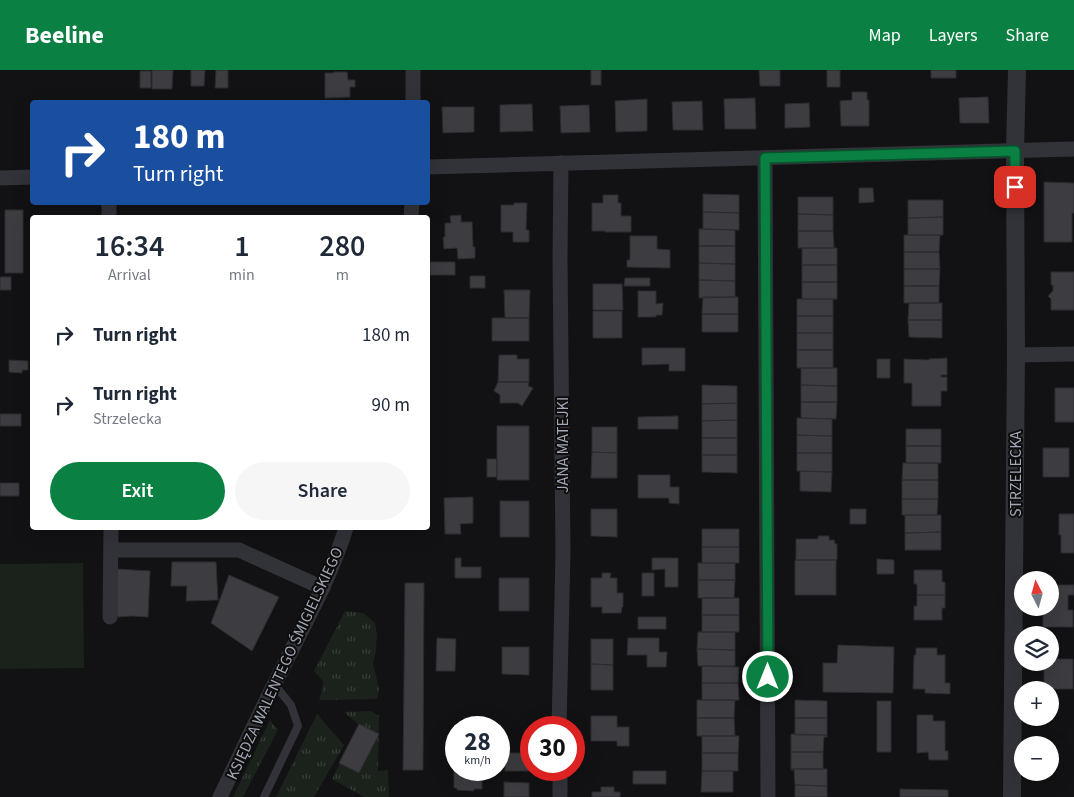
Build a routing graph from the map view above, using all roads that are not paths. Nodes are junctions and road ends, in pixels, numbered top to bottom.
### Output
1 (413, 70) edge
2 (1017, 70) edge
3 (413, 100) edge
4 (1074, 149) edge
5 (1015, 151) junction
6 (765, 158) junction
7 (561, 163) junction
8 (430, 167) edge
9 (30, 177) edge
10 (0, 178) edge
11 (1074, 354) edge
12 (1016, 355) junction
13 (111, 530) edge
14 (345, 530) edge
15 (111, 550) junction
16 (323, 588) junction
17 (110, 617) dead end
18 (274, 684) junction
19 (560, 716) edge
20 (560, 781) edge
21 (220, 797) edge
22 (264, 797) edge
23 (560, 797) edge
24 (768, 797) edge
25 (1012, 797) edge

1 - 3 street
2 - 5 street, STRZELECKA
4 - 5 street
5 - 6 street
5 - 12 street, STRZELECKA
6 - 7 street
6 - 24 street
7 - 8 street
7 - 19 street, JANA MATEJKI
9 - 10 street
11 - 12 street
12 - 25 street, STRZELECKA
13 - 15 street
14 - 16 street, KSIĘDZA WALENTEGO ŚMIGIELSKIEGO
15 - 16 street
15 - 17 street
16 - 18 street, KSIĘDZA WALENTEGO ŚMIGIELSKIEGO
18 - 21 street, KSIĘDZA WALENTEGO ŚMIGIELSKIEGO
18 - 22 lane
20 - 23 street

